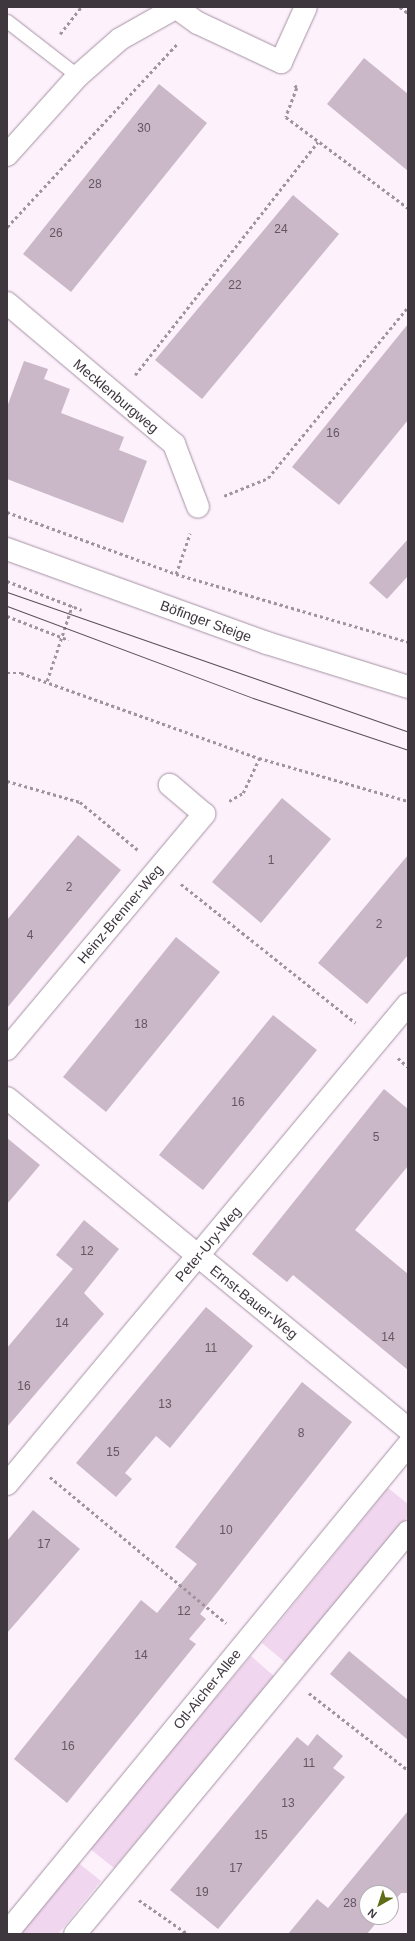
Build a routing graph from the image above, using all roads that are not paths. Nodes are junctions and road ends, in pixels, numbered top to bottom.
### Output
1 (177, 7) edge
2 (306, 7) edge
3 (7, 21) edge
4 (78, 76) junction
5 (7, 155) edge
6 (7, 303) edge
7 (198, 507) road end
8 (7, 549) edge
9 (408, 687) edge
10 (170, 785) dead end
11 (408, 1004) edge
12 (7, 1049) edge
13 (7, 1098) edge
14 (198, 1256) junction
15 (408, 1429) edge
16 (408, 1445) edge
17 (7, 1484) edge
18 (408, 1532) edge
19 (7, 1934) edge
20 (75, 1934) edge

1 - 2 street
1 - 4 street
3 - 4 lane
4 - 5 street
6 - 7 street, Mecklenburgweg
8 - 9 street, Böfinger Steige
10 - 12 street, Heinz-Brenner-Weg
11 - 14 street, Peter-Ury-Weg
13 - 14 street, Ernst-Bauer-Weg
14 - 15 street, Ernst-Bauer-Weg
14 - 17 street, Peter-Ury-Weg
16 - 19 street, Otl-Aicher-Allee
18 - 20 street

